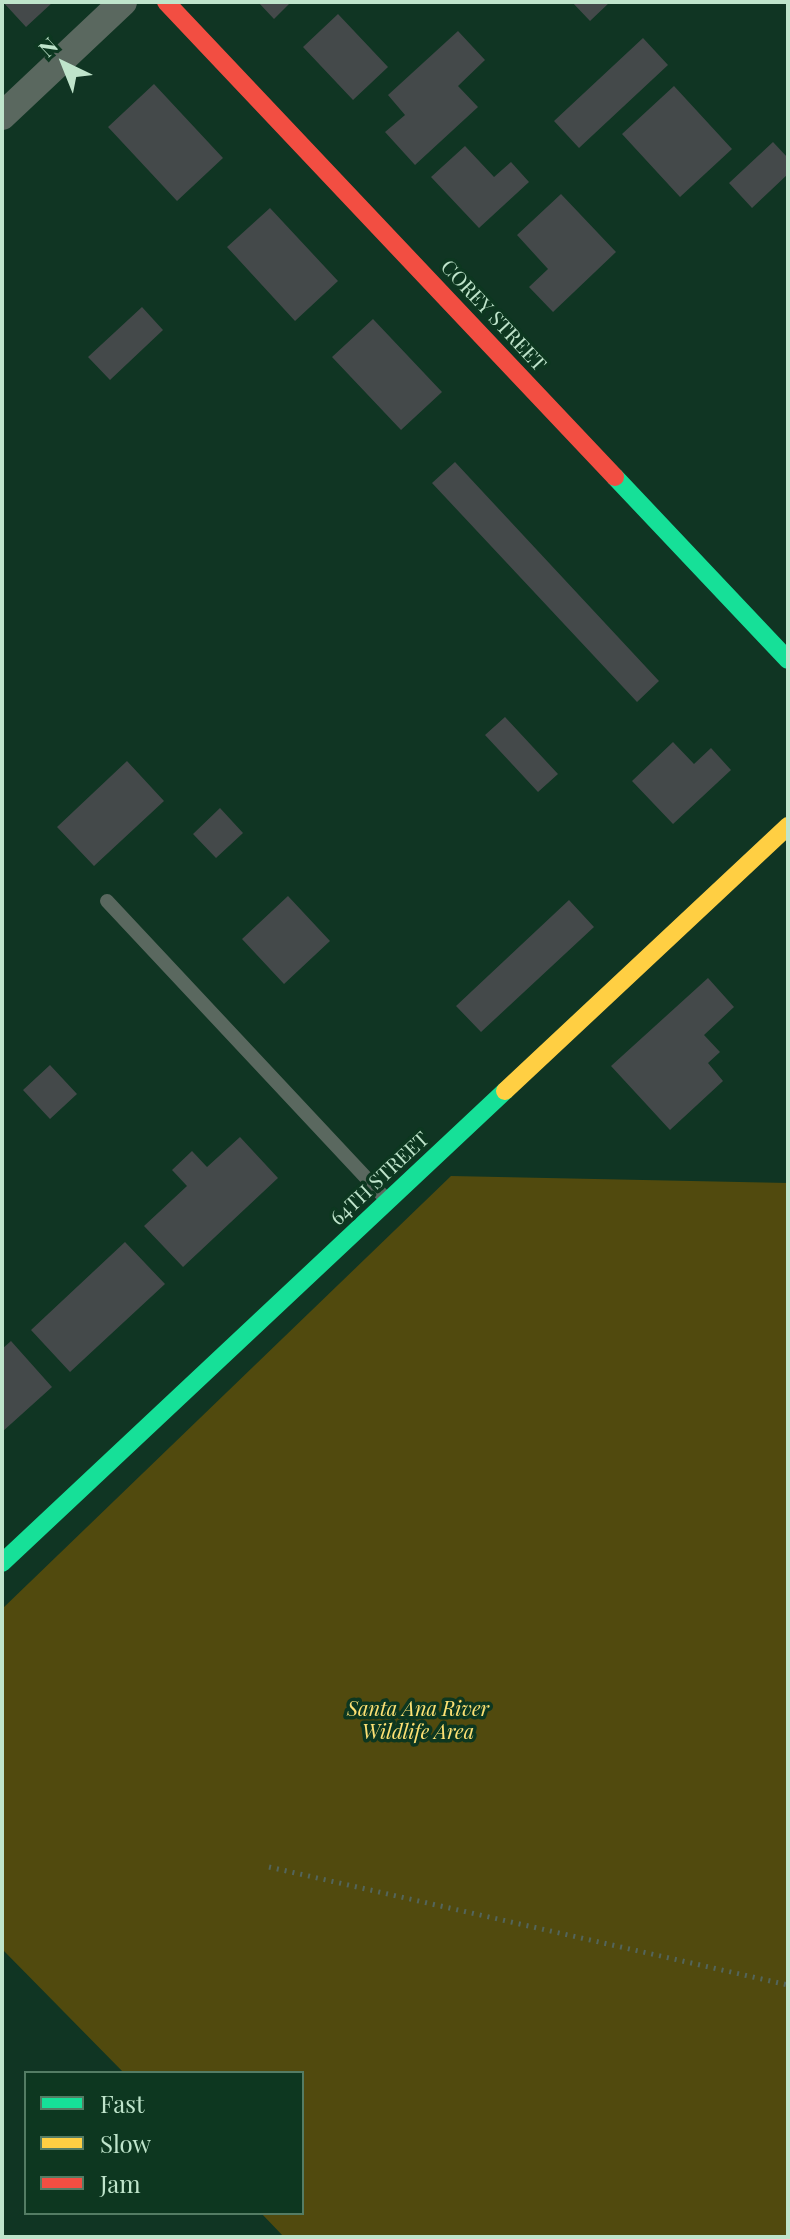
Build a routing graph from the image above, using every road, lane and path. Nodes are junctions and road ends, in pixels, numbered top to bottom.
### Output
1 (123, 2) edge
2 (166, 2) edge
3 (2, 116) edge
4 (788, 660) edge
5 (788, 826) edge
6 (107, 901) dead end
7 (388, 1201) junction
8 (2, 1563) edge
9 (269, 1867) dead end
10 (788, 1985) edge

1 - 3 street
2 - 4 street, COREY STREET
5 - 7 street, 64TH STREET
6 - 7 lane
7 - 8 street, 64TH STREET
9 - 10 path

